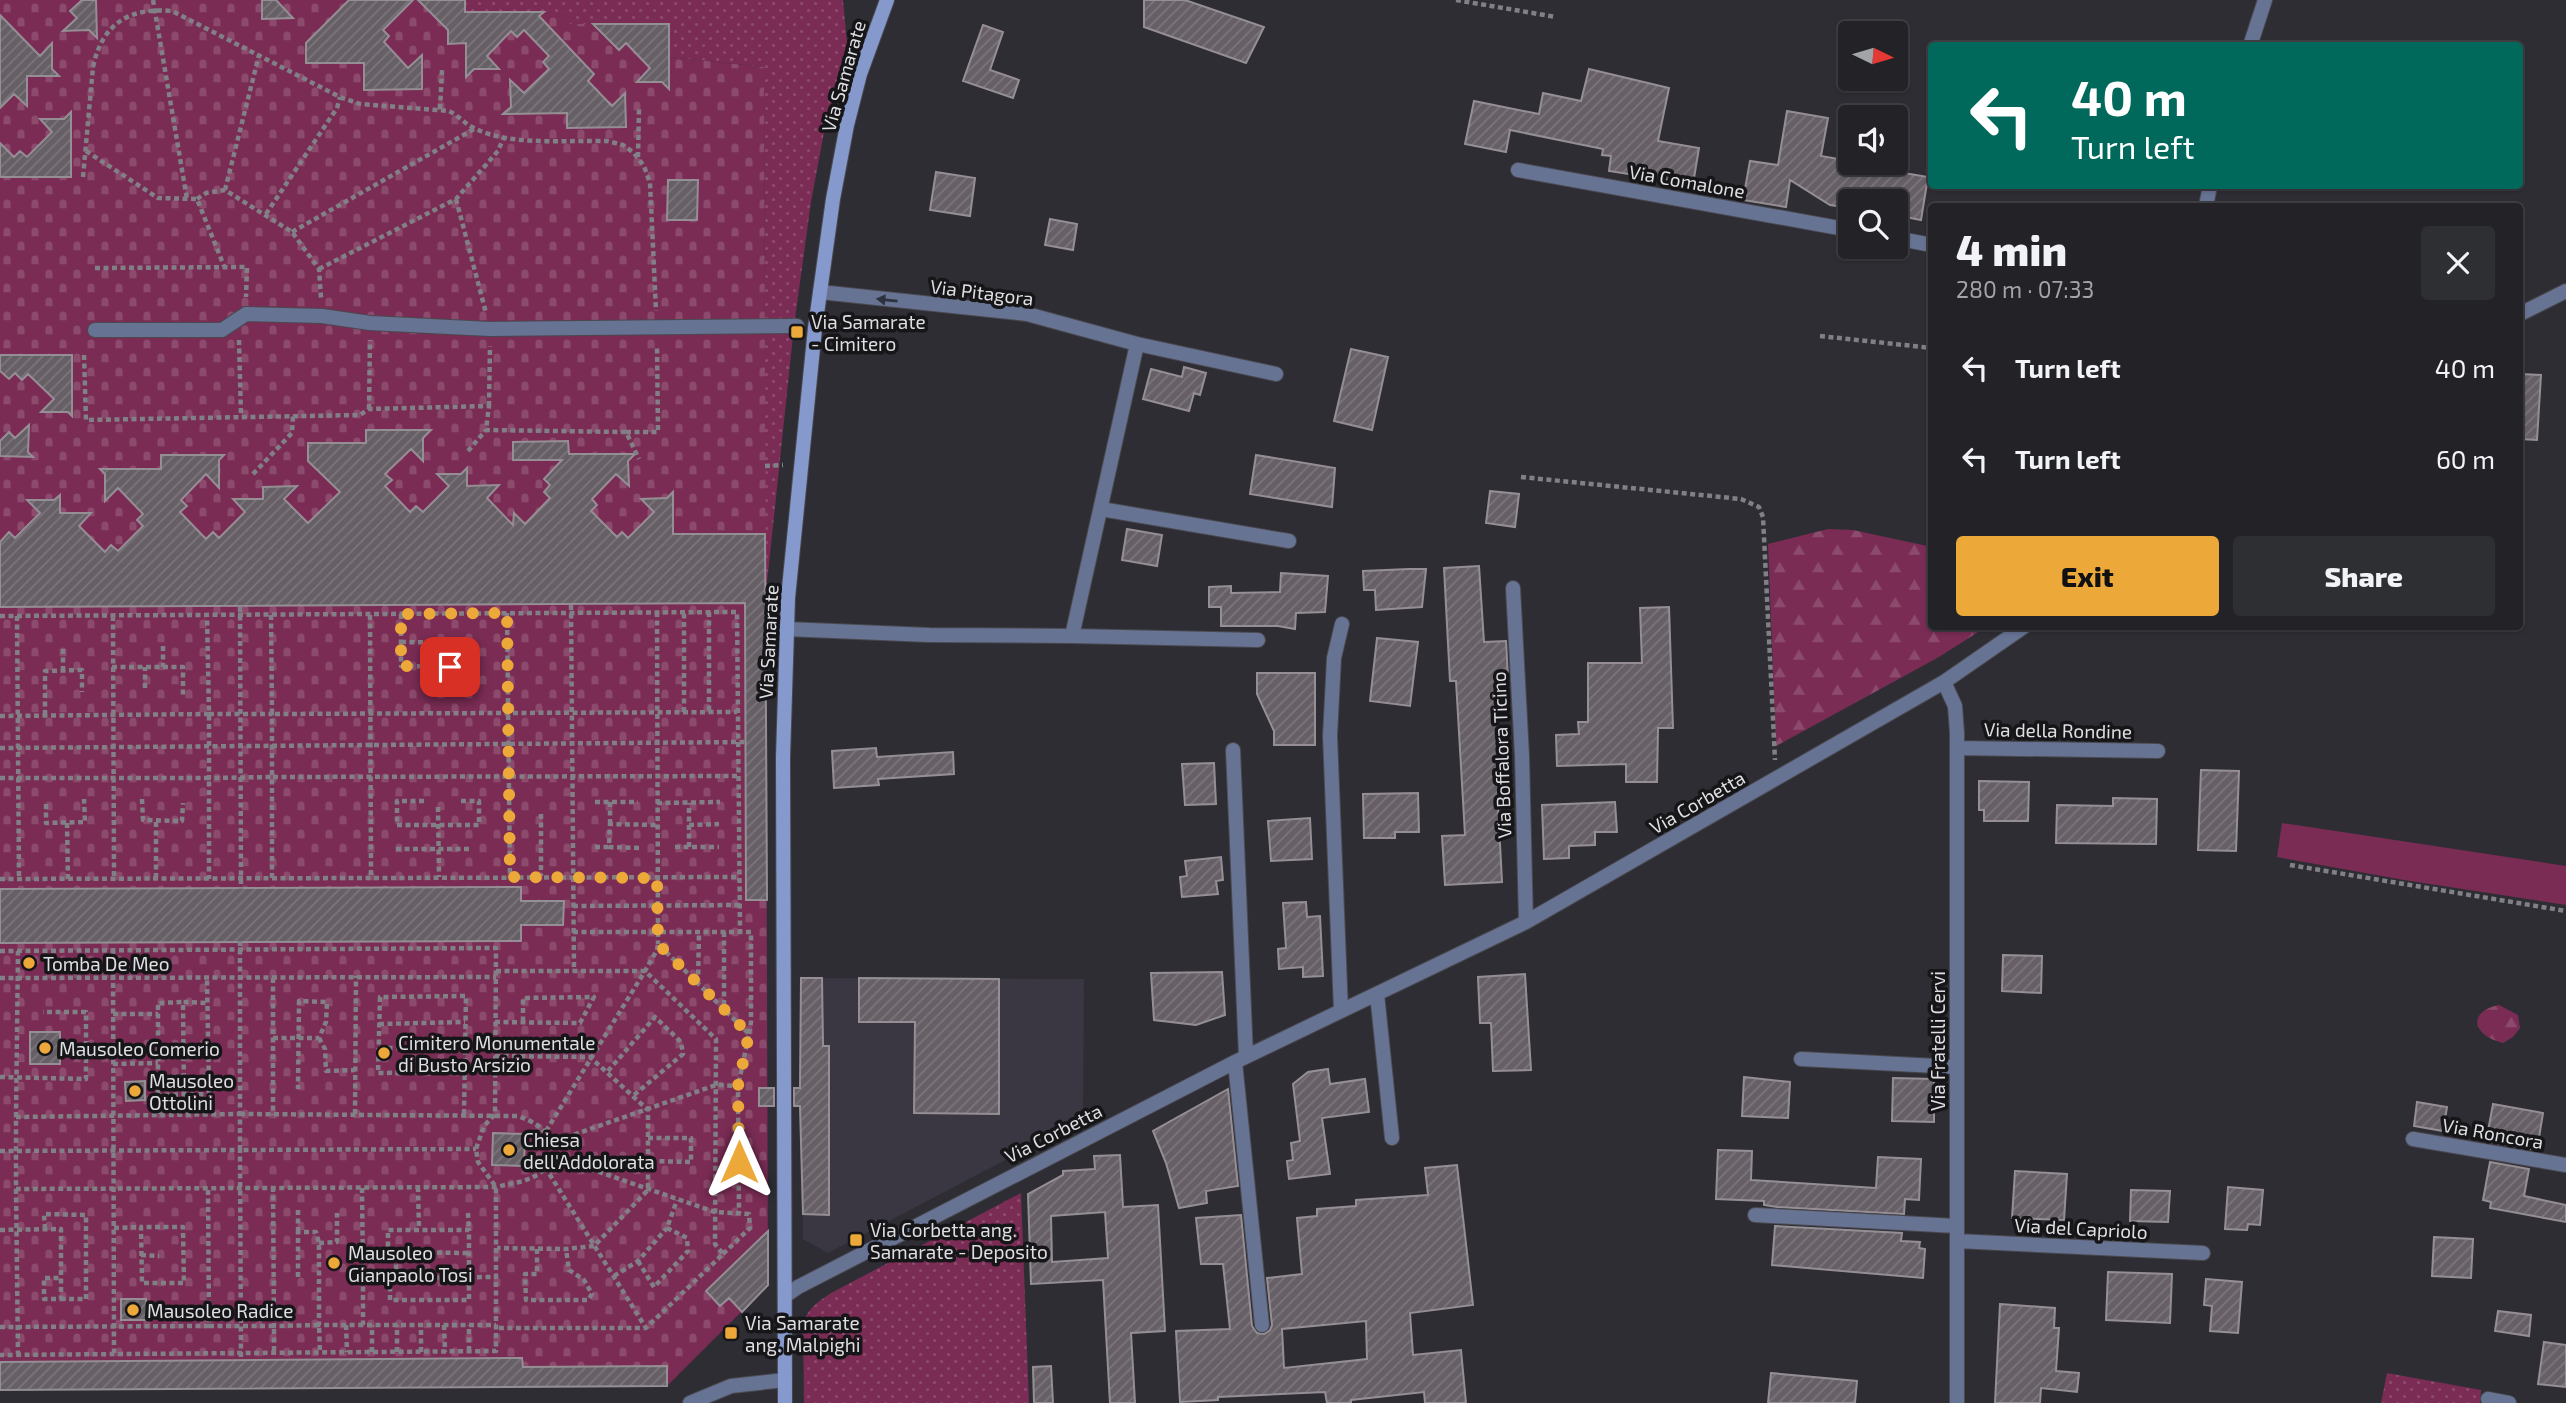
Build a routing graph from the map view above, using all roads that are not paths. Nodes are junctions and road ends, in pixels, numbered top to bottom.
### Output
1 (887, 0) edge
2 (2265, 0) edge
3 (2251, 42) edge
4 (1518, 170) dead end
5 (1838, 228) edge
6 (1908, 240) edge
7 (1928, 244) edge
8 (820, 292) junction
9 (2566, 292) edge
10 (2523, 313) edge
11 (797, 327) dead end
12 (94, 330) dead end
13 (1137, 344) junction
14 (1276, 374) dead end
15 (1101, 509) junction
16 (1289, 541) dead end
17 (1513, 588) dead end
18 (1342, 624) dead end
19 (786, 629) junction
20 (2019, 630) edge
21 (1072, 636) junction
22 (1258, 640) dead end
23 (1944, 682) junction
24 (1957, 748) junction
25 (1233, 750) dead end
26 (2158, 751) dead end
27 (1526, 922) junction
28 (1377, 994) junction
29 (1341, 1011) junction
30 (1240, 1059) junction
31 (1801, 1059) dead end
32 (1956, 1067) junction
33 (1392, 1138) dead end
34 (2413, 1139) dead end
35 (2566, 1165) edge
36 (1755, 1215) dead end
37 (1956, 1233) junction
38 (2203, 1253) dead end
39 (786, 1296) junction
40 (1262, 1325) dead end
41 (785, 1380) junction
42 (2488, 1399) dead end
43 (690, 1403) edge
44 (785, 1403) edge
45 (1957, 1403) edge
46 (2509, 1403) edge

1 - 8 street, Via Samarate
2 - 3 street
4 - 5 street, Via Comalone
6 - 7 street
13 -> 8 street, Via Pitagora
8 - 19 street, Via Samarate
9 - 10 street
11 - 12 street
13 - 14 street, Via Pitagora
13 - 15 street
15 - 16 street
15 - 21 street
17 - 27 street, Via Boffalora Ticino
18 - 29 street
19 - 21 street
19 - 39 street, Via Samarate
20 - 23 street, Via Corbetta
21 - 22 street
23 - 24 street, Via Fratelli Cervi
23 - 27 street, Via Corbetta
24 - 26 street, Via della Rondine
24 - 32 street, Via Fratelli Cervi
25 - 30 street
27 - 28 street, Via Corbetta
28 - 29 street, Via Corbetta
28 - 33 street
29 - 30 street, Via Corbetta
30 - 39 street, Via Corbetta
30 - 40 street
31 - 32 street
32 - 37 street, Via Fratelli Cervi
34 - 35 street, Via Roncora
36 - 37 street, Via del Capriolo
37 - 38 street, Via del Capriolo
37 - 45 street, Via Fratelli Cervi
39 - 41 street, Via Samarate
41 - 43 street
41 - 44 street, Via Samarate
42 - 46 street

